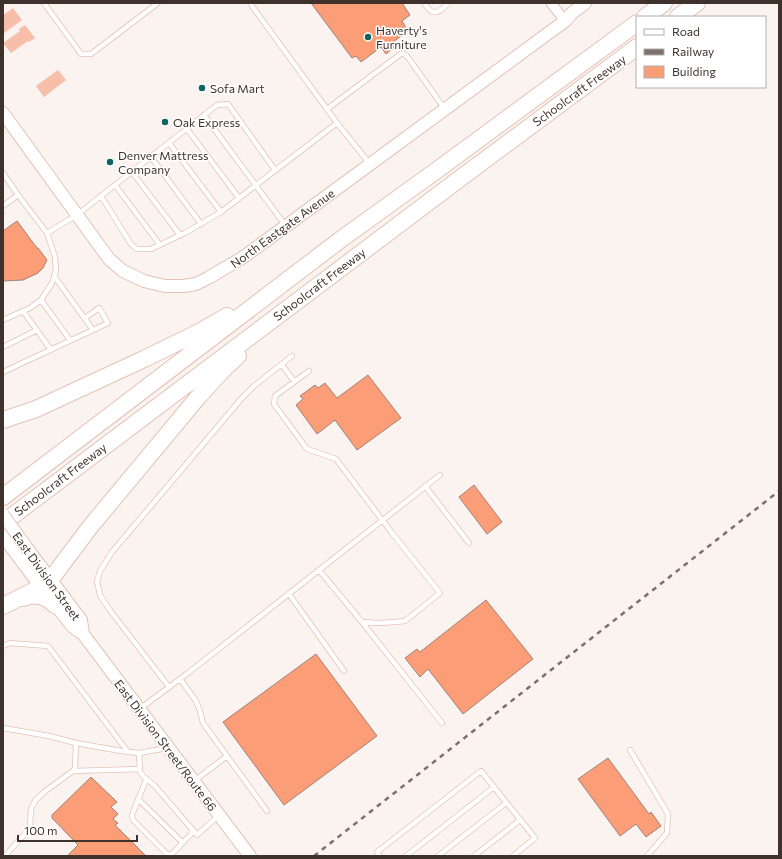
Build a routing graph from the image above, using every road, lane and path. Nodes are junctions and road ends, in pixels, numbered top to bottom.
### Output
1 (44, 3) edge
2 (158, 3) edge
3 (251, 3) edge
4 (424, 3) edge
5 (448, 3) edge
6 (552, 3) edge
7 (585, 3) edge
8 (664, 3) edge
9 (697, 3) edge
10 (646, 16) edge
11 (679, 16) edge
12 (565, 21) junction
13 (636, 24) edge
14 (636, 48) edge
15 (327, 109) junction
16 (445, 109) junction
17 (3, 113) edge
18 (204, 115) junction
19 (337, 123) junction
20 (187, 129) junction
21 (169, 143) junction
22 (151, 157) junction
23 (370, 164) junction
24 (275, 170) junction
25 (132, 172) junction
26 (3, 174) edge
27 (115, 185) junction
28 (256, 185) junction
29 (18, 194) junction
30 (101, 196) junction
31 (239, 198) junction
32 (3, 206) edge
33 (221, 212) junction
34 (77, 215) junction
35 (201, 224) junction
36 (286, 226) junction
37 (47, 233) junction
38 (180, 235) junction
39 (340, 240) junction
40 (160, 245) junction
41 (354, 258) junction
42 (54, 276) junction
43 (41, 300) junction
44 (23, 311) junction
45 (85, 318) junction
46 (3, 320) edge
47 (37, 330) junction
48 (93, 330) junction
49 (70, 340) junction
50 (3, 347) edge
51 (51, 350) junction
52 (292, 356) dead end
53 (282, 364) junction
54 (309, 371) dead end
55 (3, 372) edge
56 (294, 382) junction
57 (3, 420) edge
58 (440, 475) dead end
59 (426, 486) junction
60 (3, 498) edge
61 (3, 515) edge
62 (382, 520) junction
63 (3, 523) edge
64 (3, 536) edge
65 (469, 543) dead end
66 (319, 570) junction
67 (46, 583) junction
68 (289, 594) junction
69 (10, 603) edge
70 (55, 605) junction
71 (362, 622) junction
72 (83, 634) junction
73 (3, 646) edge
74 (344, 671) dead end
75 (180, 679) junction
76 (168, 688) junction
77 (139, 709) junction
78 (442, 723) dead end
79 (3, 728) edge
80 (76, 743) junction
81 (168, 747) junction
82 (630, 750) dead end
83 (128, 752) junction
84 (140, 753) junction
85 (227, 756) junction
86 (140, 769) junction
87 (73, 771) junction
88 (146, 780) junction
89 (194, 781) junction
90 (494, 787) junction
91 (138, 799) junction
92 (506, 803) junction
93 (267, 811) dead end
94 (220, 815) junction
95 (520, 820) junction
96 (194, 831) junction
97 (183, 843) junction
98 (5, 856) edge
99 (250, 856) edge
100 (380, 856) edge
101 (406, 856) edge
102 (438, 856) edge
103 (474, 856) edge
104 (512, 856) edge
105 (647, 856) edge

1 - 2 lane
3 - 15 lane
4 - 5 lane
6 - 12 street
7 - 12 street, North Eastgate Avenue
8 - 10 highway
9 - 11 highway
12 - 16 street, North Eastgate Avenue
13 - 39 highway, Schoolcraft Freeway
14 - 41 highway, Schoolcraft Freeway
15 - 16 lane
15 - 19 lane
16 - 23 street, North Eastgate Avenue
17 - 34 street, North Eastgate Avenue
18 - 20 lane
18 - 24 lane
18 - 28 lane
19 - 23 lane
19 - 24 lane
20 - 21 lane
20 - 31 lane
21 - 22 lane
21 - 33 lane
22 - 25 lane
22 - 35 lane
23 - 36 street, North Eastgate Avenue
24 - 28 lane
25 - 27 lane
25 - 38 lane
26 - 29 lane
27 - 30 lane
27 - 40 lane
28 - 31 lane
28 - 36 lane
29 - 32 lane
29 - 37 lane
30 - 34 lane
30 - 40 lane
31 - 33 lane
33 - 35 lane
34 - 36 street, North Eastgate Avenue
34 - 37 lane
35 - 38 lane
37 - 42 lane
38 - 40 lane
39 - 57 highway
39 - 60 highway, Schoolcraft Freeway
41 - 63 highway, Schoolcraft Freeway
41 - 67 highway
42 - 43 lane
42 - 45 lane
43 - 44 lane
43 - 49 lane
44 - 46 lane
44 - 47 lane
45 - 48 lane
45 - 48 lane
47 - 50 lane
47 - 51 lane
48 - 49 lane
49 - 51 lane
51 - 55 lane
52 - 53 lane
53 - 56 lane
53 - 76 lane
54 - 56 lane
56 - 62 lane
58 - 59 lane
59 - 62 lane
59 - 65 lane
61 - 67 street, East Division Street, bridge
62 - 66 lane
62 - 71 lane
64 - 67 street, East Division Street
66 - 68 lane
66 - 71 lane
67 - 69 highway
67 - 70 street, East Division Street
67 - 72 street, East Division Street
68 - 74 lane
68 - 75 lane
69 - 70 highway
70 - 72 street, East Division Street
71 - 78 lane
72 - 77 street, East Division Street/Route 66
73 - 83 lane
75 - 76 lane
75 - 85 lane
76 - 77 lane
77 - 81 street, East Division Street/Route 66
79 - 80 lane
80 - 83 lane
80 - 87 lane
81 - 84 lane
81 - 89 street, East Division Street/Route 66
82 - 105 lane
83 - 84 lane
84 - 86 lane
85 - 89 lane
85 - 93 lane
86 - 87 lane
86 - 88 lane
87 - 98 lane
88 - 91 lane
88 - 96 lane
89 - 94 street, East Division Street/Route 66
90 - 92 lane
90 - 100 lane
90 - 101 lane
91 - 97 lane
91 - 97 lane
92 - 95 lane
92 - 102 lane
94 - 96 lane
94 - 99 street, East Division Street/Route 66
95 - 103 lane
95 - 104 lane
96 - 97 lane

